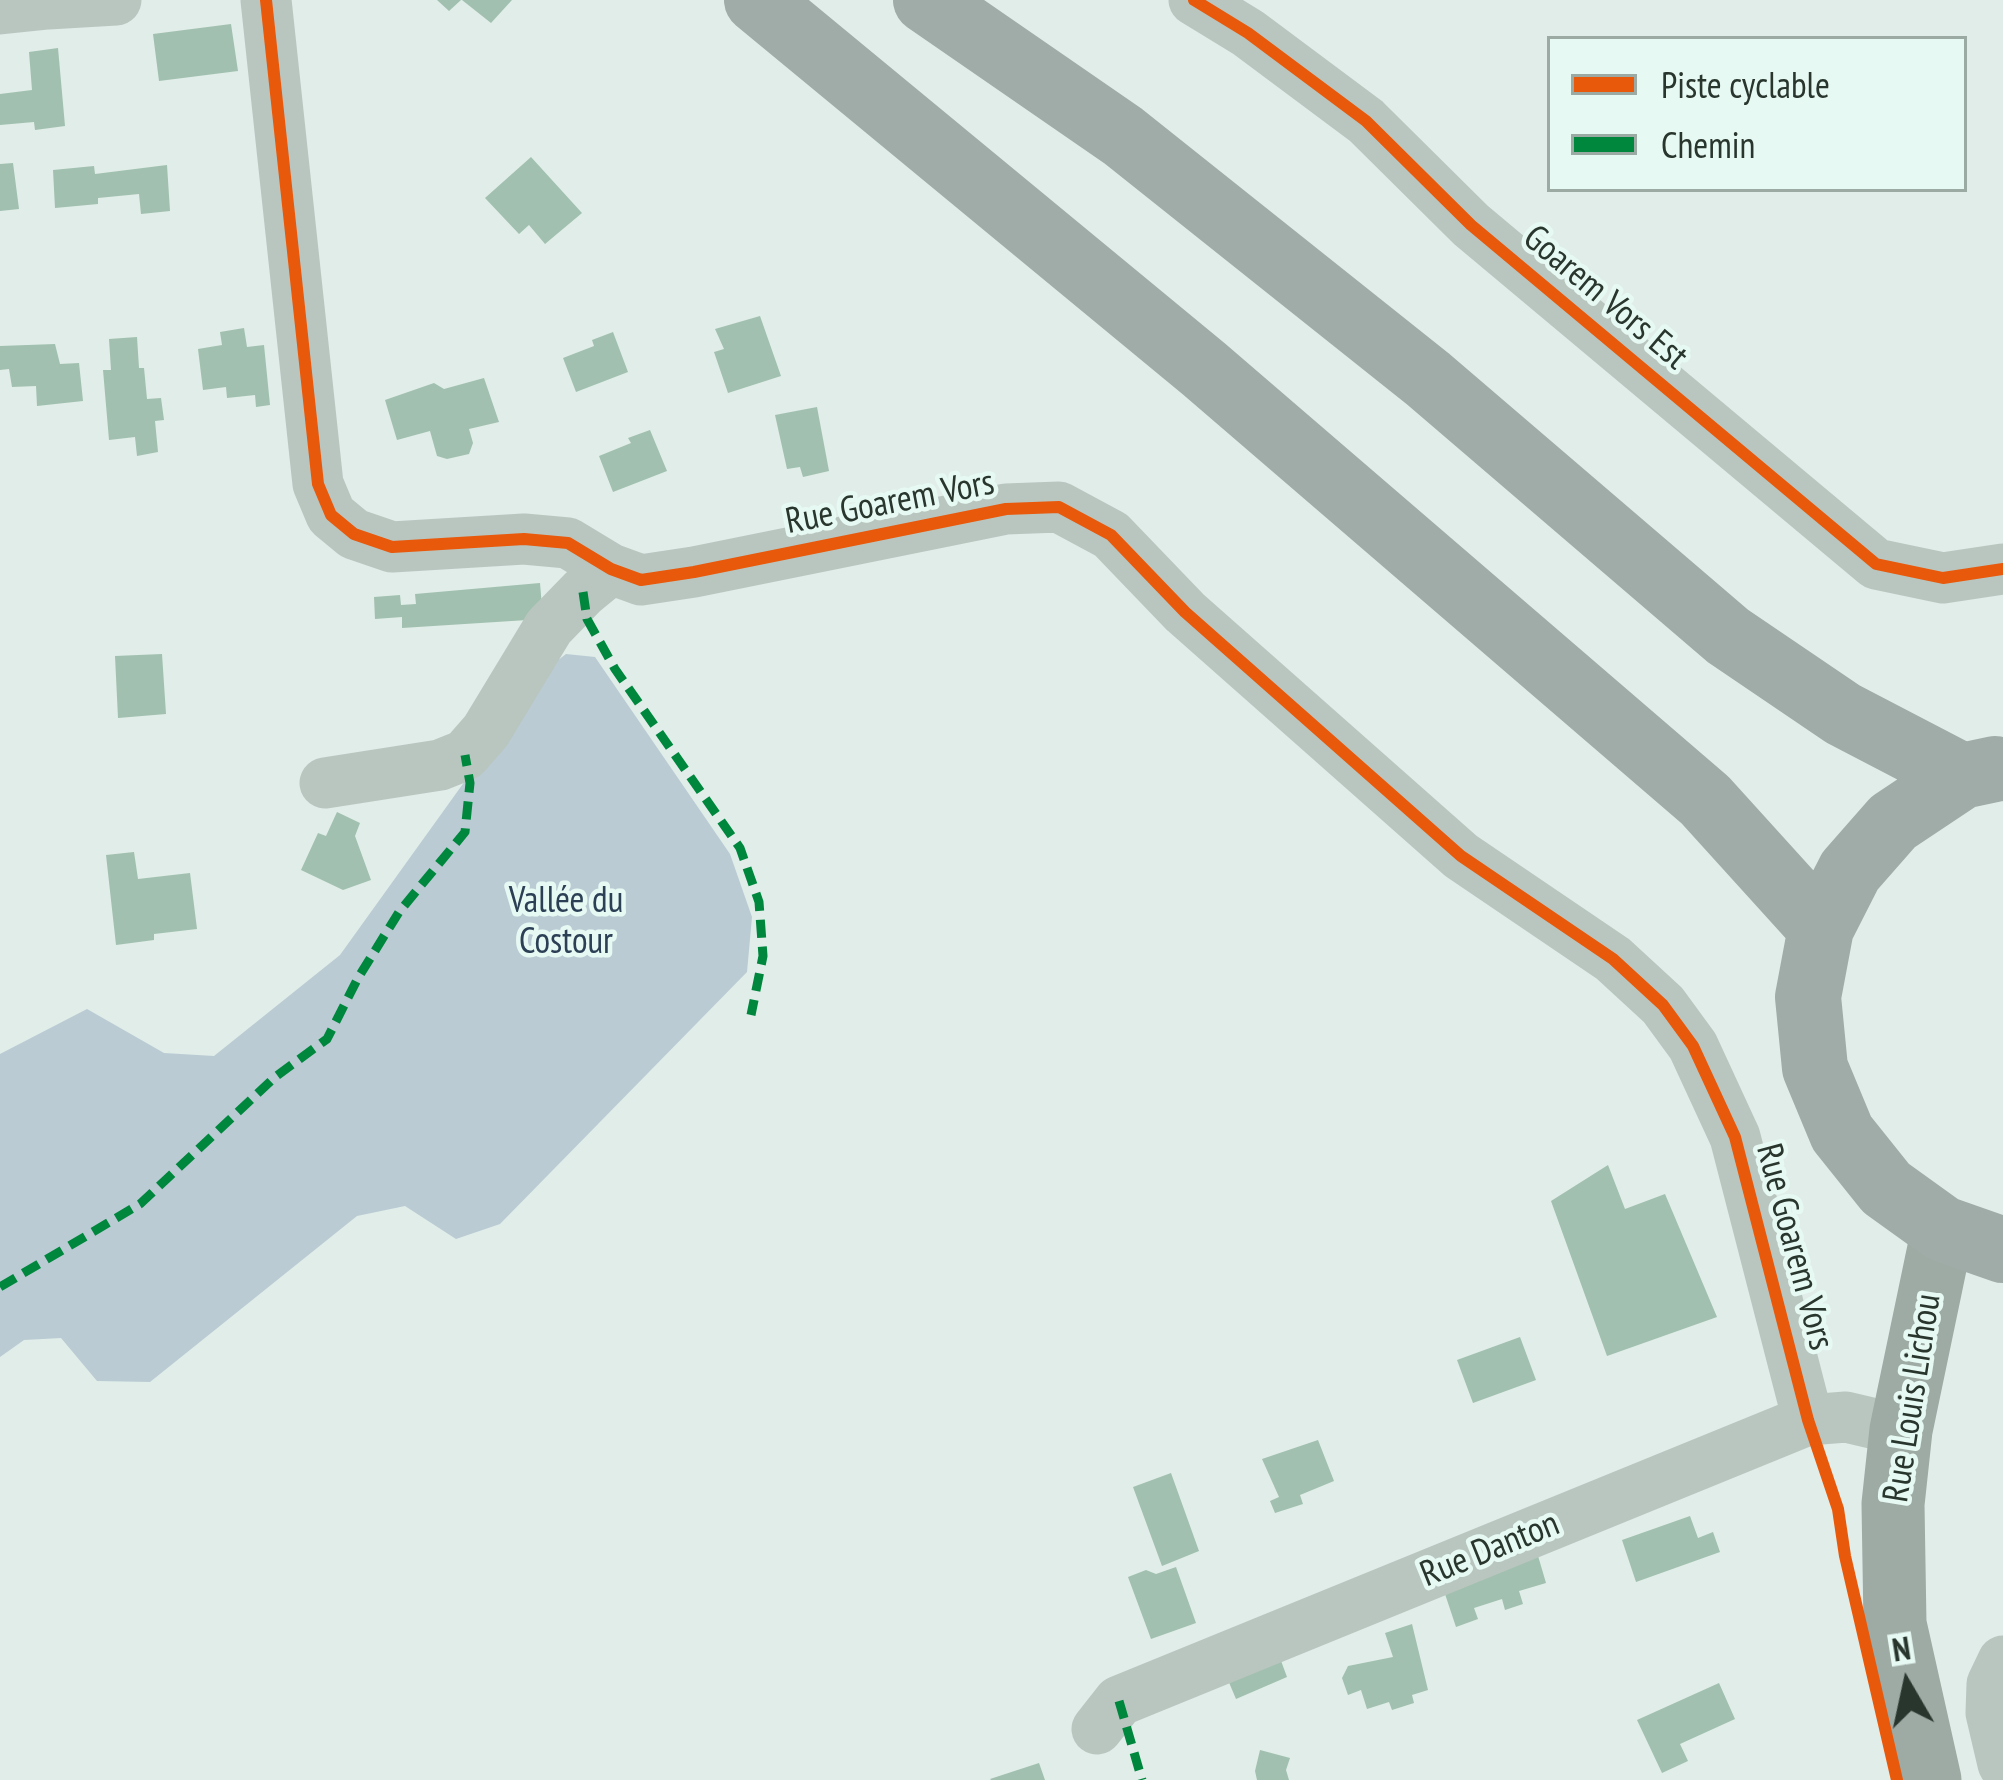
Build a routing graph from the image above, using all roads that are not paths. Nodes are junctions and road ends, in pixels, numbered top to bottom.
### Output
1 (116, 0) edge
2 (266, 0) edge
3 (757, 0) edge
4 (926, 0) edge
5 (1194, 0) edge
6 (32, 5) edge
7 (611, 569) junction
8 (2003, 569) edge
9 (1983, 772) edge
10 (325, 783) dead end
11 (1821, 928) junction
12 (1973, 1240) edge
13 (1808, 1420) junction
14 (1901, 1430) junction
15 (2003, 1661) edge
16 (1097, 1730) dead end
17 (2003, 1764) edge
18 (1930, 1780) edge

1 - 6 street
2 - 7 street, Rue Goarem Vors
3 - 11 highway
4 - 9 highway
5 - 8 street, Goarem Vors Est
7 - 10 street
7 - 13 street, Rue Goarem Vors
9 - 11 highway
11 - 12 highway
12 - 14 main road, Rue Louis Lichou
13 - 14 street, Rue Danton
13 - 16 street, Rue Danton
14 - 18 main road, Rue Louis Lichou
15 - 17 street

